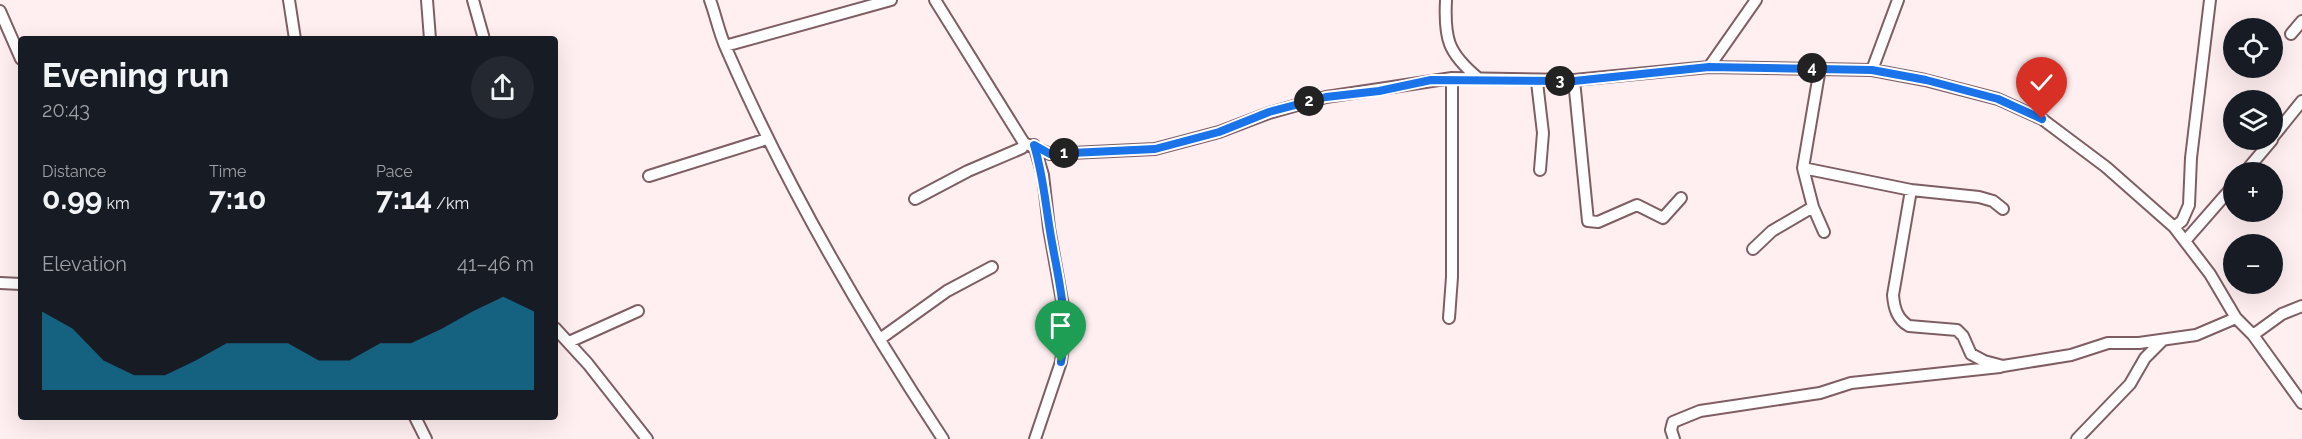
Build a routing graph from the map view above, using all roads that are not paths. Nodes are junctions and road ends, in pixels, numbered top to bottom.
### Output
1 (289, 0) edge
2 (426, 0) edge
3 (472, 0) edge
4 (710, 0) edge
5 (891, 0) edge
6 (935, 0) edge
7 (1446, 0) edge
8 (1756, 0) edge
9 (1898, 0) edge
10 (2210, 0) edge
11 (0, 11) edge
12 (2302, 21) edge
13 (2291, 34) dead end
14 (295, 36) edge
15 (430, 36) edge
16 (483, 36) edge
17 (725, 46) junction
18 (18, 52) edge
19 (1709, 67) junction
20 (1820, 68) junction
21 (1872, 70) junction
22 (1452, 78) junction
23 (1478, 78) junction
24 (1574, 81) junction
25 (1537, 82) junction
26 (2302, 101) edge
27 (2283, 125) edge
28 (767, 139) junction
29 (1029, 144) junction
30 (2263, 150) edge
31 (2253, 162) edge
32 (1803, 168) junction
33 (1540, 170) dead end
34 (649, 176) dead end
35 (1911, 190) junction
36 (1681, 198) dead end
37 (2223, 198) edge
38 (915, 199) dead end
39 (1813, 207) junction
40 (2003, 209) dead end
41 (2174, 227) junction
42 (1824, 232) dead end
43 (2185, 242) junction
44 (1753, 249) dead end
45 (992, 267) dead end
46 (0, 283) edge
47 (18, 284) edge
48 (2302, 306) edge
49 (638, 312) dead end
50 (1449, 318) dead end
51 (2236, 318) junction
52 (558, 331) edge
53 (2253, 335) junction
54 (880, 339) junction
55 (2162, 340) junction
56 (569, 342) junction
57 (2003, 366) junction
58 (2302, 404) edge
59 (416, 420) edge
60 (426, 439) edge
61 (647, 439) edge
62 (943, 439) edge
63 (1035, 439) edge
64 (1674, 439) edge
65 (2077, 439) edge

1 - 14 street
2 - 15 street
3 - 16 street
4 - 17 street
5 - 17 street
6 - 29 street
7 - 23 street
8 - 19 street
9 - 21 street
10 - 41 street
11 - 18 street
12 - 13 street
17 - 28 street
19 - 20 street
19 - 24 street
20 - 21 street
20 - 32 street
21 - 41 street
22 - 23 street
22 - 29 street
22 - 50 street
23 - 25 street
24 - 25 street
24 - 36 street
25 - 33 street
26 - 27 street
28 - 34 street
28 - 54 street
29 - 38 street
29 - 63 street
30 - 31 street
32 - 35 street
32 - 39 street
35 - 40 street
35 - 57 street
37 - 43 street
39 - 42 street
39 - 44 street
41 - 43 street
43 - 51 street
45 - 54 street
46 - 47 street
48 - 53 street
49 - 56 street
51 - 53 street
51 - 55 street
52 - 56 street
53 - 58 street
54 - 62 street
55 - 57 street
55 - 65 street
56 - 61 street
57 - 64 street
59 - 60 street

